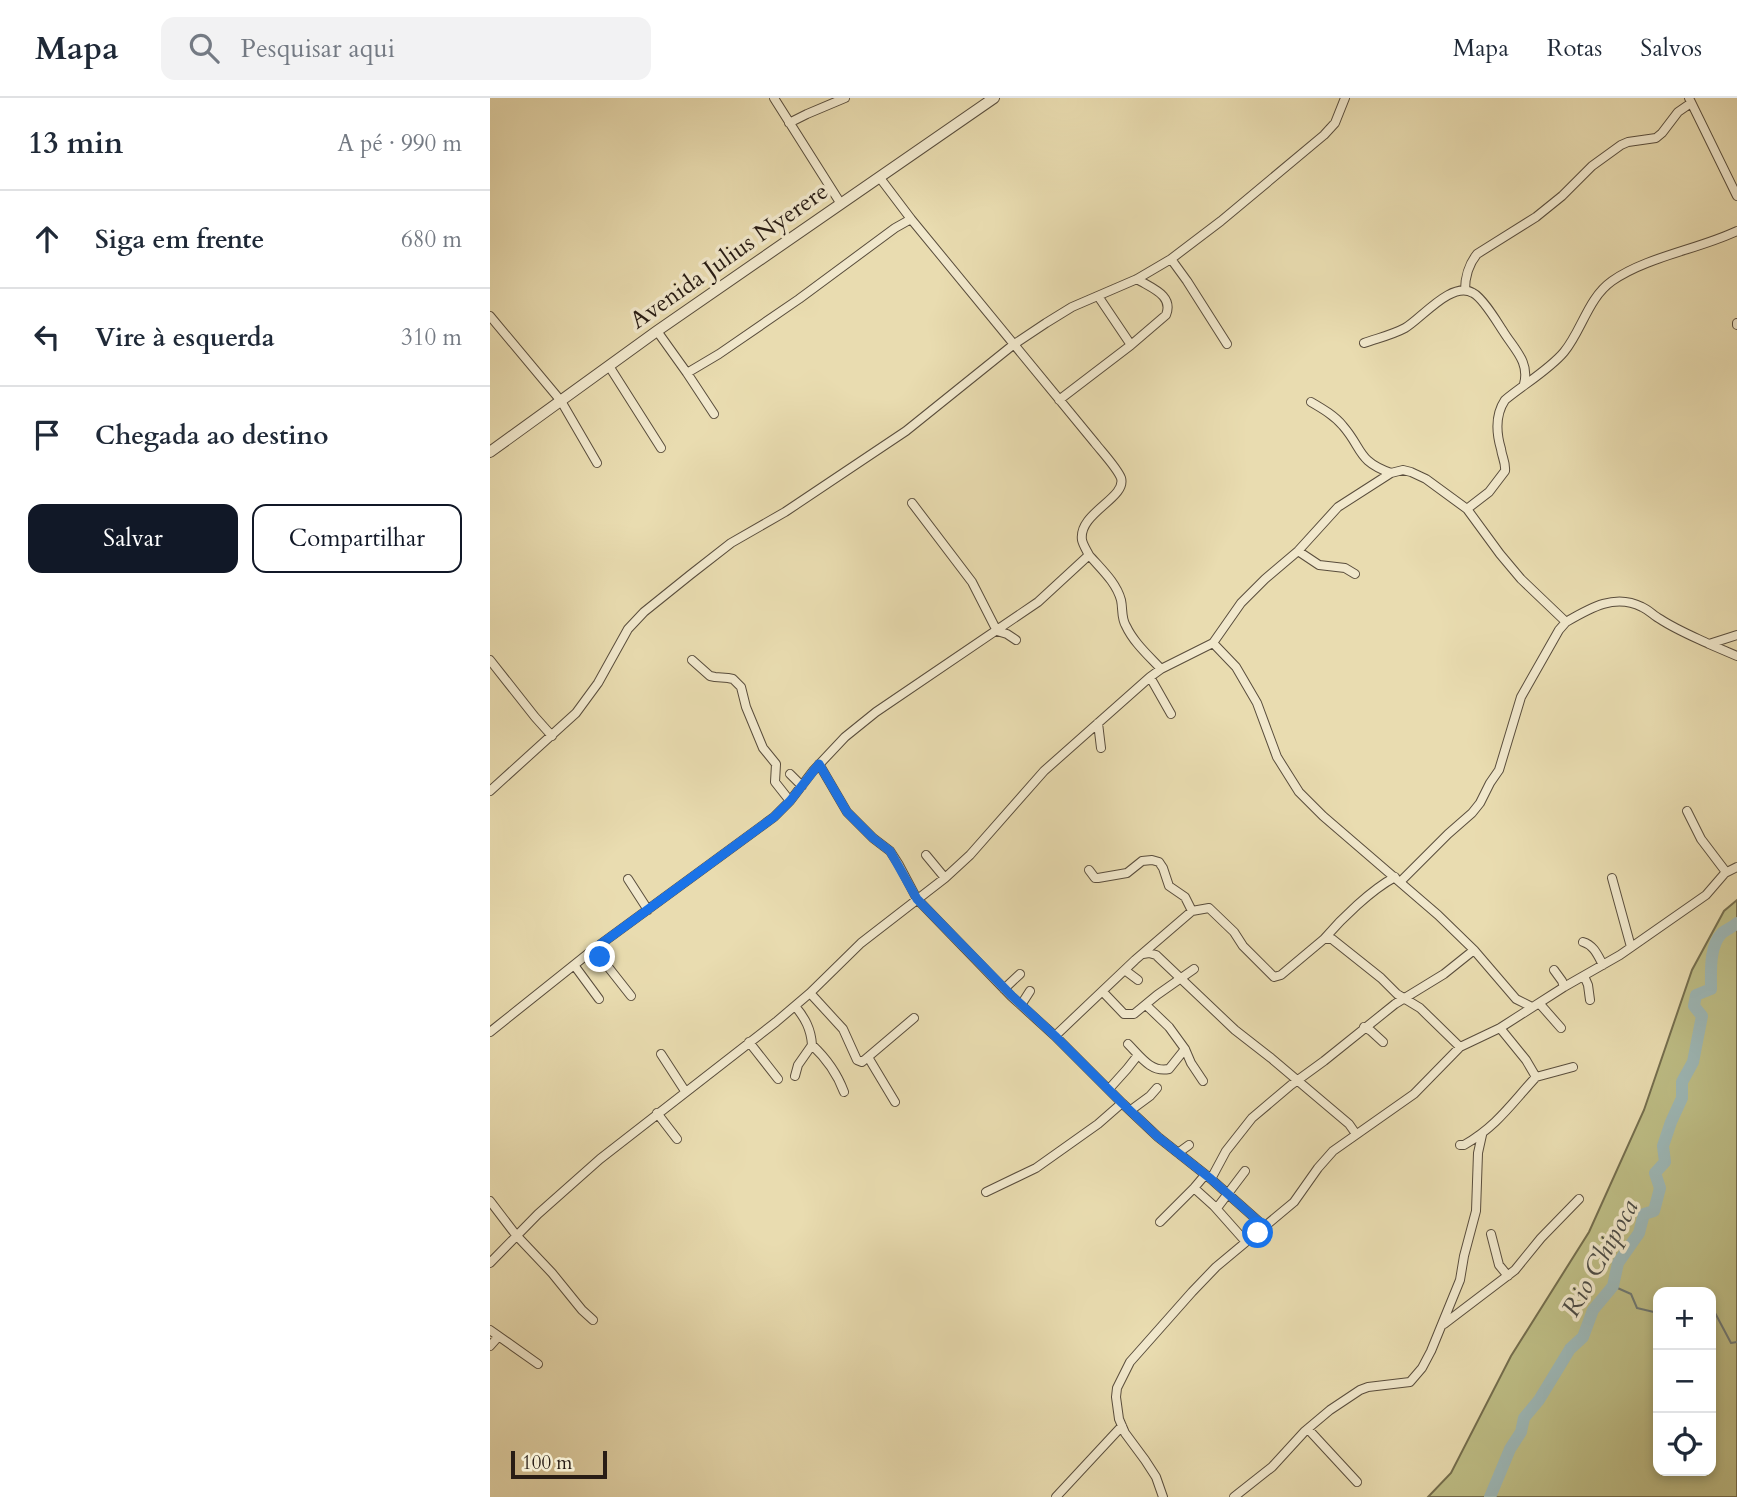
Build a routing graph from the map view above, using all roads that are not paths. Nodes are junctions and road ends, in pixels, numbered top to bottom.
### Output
1 (774, 98) edge
2 (845, 98) edge
3 (995, 98) edge
4 (1345, 98) edge
5 (1690, 101) edge
6 (789, 123) junction
7 (880, 178) junction
8 (1737, 196) edge
9 (841, 204) junction
10 (911, 219) junction
11 (1737, 231) edge
12 (1171, 259) junction
13 (1137, 279) junction
14 (1465, 290) junction
15 (1098, 296) junction
16 (490, 316) edge
17 (657, 331) junction
18 (1364, 342) dead end
19 (1227, 344) dead end
20 (1013, 345) junction
21 (1131, 345) junction
22 (609, 366) junction
23 (687, 373) junction
24 (1524, 384) junction
25 (1059, 400) junction
26 (561, 401) junction
27 (1311, 402) dead end
28 (714, 414) dead end
29 (662, 448) dead end
30 (490, 452) edge
31 (597, 463) dead end
32 (1378, 469) junction
33 (1391, 473) junction
34 (1380, 480) junction
35 (912, 503) dead end
36 (1467, 509) junction
37 (1298, 551) junction
38 (1089, 555) junction
39 (1355, 574) dead end
40 (1566, 622) junction
41 (997, 631) junction
42 (1737, 635) edge
43 (1016, 640) dead end
44 (1213, 643) junction
45 (1709, 644) junction
46 (1737, 656) edge
47 (490, 660) edge
48 (692, 660) dead end
49 (1161, 669) junction
50 (1150, 677) junction
51 (1171, 714) dead end
52 (1098, 723) junction
53 (552, 736) junction
54 (1101, 748) dead end
55 (819, 764) junction
56 (790, 775) dead end
57 (802, 786) junction
58 (490, 791) edge
59 (790, 801) junction
60 (1687, 811) dead end
61 (926, 855) dead end
62 (1737, 867) edge
63 (1089, 870) dead end
64 (1726, 872) junction
65 (944, 878) junction
66 (1612, 878) dead end
67 (628, 879) dead end
68 (1398, 879) junction
69 (917, 899) junction
70 (648, 910) junction
71 (1192, 911) junction
72 (1324, 939) junction
73 (1584, 942) dead end
74 (1156, 944) junction
75 (1631, 947) junction
76 (594, 949) junction
77 (1474, 950) junction
78 (1143, 954) junction
79 (1156, 955) junction
80 (574, 965) junction
81 (1603, 965) junction
82 (1194, 969) dead end
83 (1554, 970) dead end
84 (1126, 971) junction
85 (1020, 974) dead end
86 (1584, 976) junction
87 (1138, 979) dead end
88 (1179, 979) junction
89 (1564, 987) junction
90 (1004, 989) junction
91 (1030, 991) dead end
92 (1103, 992) junction
93 (810, 993) junction
94 (631, 996) dead end
95 (1404, 998) junction
96 (599, 999) dead end
97 (1516, 999) junction
98 (1590, 1000) dead end
99 (1021, 1005) junction
100 (1146, 1005) junction
101 (1536, 1005) junction
102 (794, 1006) junction
103 (1518, 1016) junction
104 (914, 1018) dead end
105 (1364, 1027) junction
106 (1500, 1028) junction
107 (1561, 1028) dead end
108 (490, 1032) edge
109 (1055, 1036) junction
110 (749, 1042) junction
111 (1383, 1042) dead end
112 (1128, 1044) dead end
113 (811, 1045) junction
114 (1460, 1047) junction
115 (1185, 1049) junction
116 (661, 1054) dead end
117 (1138, 1055) junction
118 (868, 1057) junction
119 (1573, 1067) dead end
120 (795, 1076) dead end
121 (1536, 1077) junction
122 (778, 1079) dead end
123 (1203, 1081) dead end
124 (1294, 1083) junction
125 (1157, 1088) dead end
126 (1109, 1089) junction
127 (685, 1091) junction
128 (844, 1092) dead end
129 (895, 1102) dead end
130 (1122, 1103) junction
131 (1131, 1110) junction
132 (657, 1113) junction
133 (1356, 1134) junction
134 (1482, 1135) junction
135 (677, 1139) dead end
136 (1189, 1145) dead end
137 (1460, 1145) dead end
138 (1178, 1153) junction
139 (1245, 1171) dead end
140 (1208, 1177) junction
141 (1194, 1188) junction
142 (986, 1192) dead end
143 (1228, 1194) junction
144 (1579, 1199) dead end
145 (490, 1200) edge
146 (1217, 1209) junction
147 (1160, 1222) dead end
148 (1265, 1227) junction
149 (1491, 1234) dead end
150 (516, 1236) junction
151 (1246, 1242) junction
152 (490, 1263) edge
153 (1508, 1276) junction
154 (593, 1320) dead end
155 (1442, 1326) junction
156 (490, 1330) edge
157 (498, 1337) junction
158 (490, 1346) edge
159 (538, 1364) dead end
160 (1122, 1426) junction
161 (1308, 1429) junction
162 (1357, 1482) dead end
163 (1056, 1497) edge
164 (1163, 1497) edge
165 (1234, 1497) edge

1 - 6 street
2 - 6 street
3 - 7 street, Avenida Julius Nyerere
4 - 12 street
5 - 8 street
5 - 14 street
6 - 9 street
7 - 9 street, Avenida Julius Nyerere
7 - 10 street
9 - 17 street, Avenida Julius Nyerere
10 - 20 street
10 - 23 street
11 - 24 street
12 - 13 street
12 - 19 street
13 - 15 street
13 - 21 street
14 - 18 street
14 - 24 street
15 - 20 street
15 - 21 street
16 - 26 street
17 - 22 street, Avenida Julius Nyerere
17 - 23 street
20 - 25 street
20 - 53 street
21 - 25 street
22 - 26 street, Avenida Julius Nyerere
22 - 29 street
23 - 28 street
24 - 36 street
25 - 38 street
26 - 30 street, Avenida Julius Nyerere
26 - 31 street
27 - 32 street
32 - 33 street
32 - 34 street
33 - 34 street
33 - 36 street
34 - 37 street
35 - 41 street
36 - 40 street
37 - 39 street
37 - 44 street
38 - 41 street
38 - 49 street
40 - 45 street
40 - 68 street
41 - 43 street
41 - 55 street
42 - 45 street
44 - 49 street
44 - 68 street
45 - 46 street
47 - 53 street
48 - 59 street
49 - 50 street
50 - 51 street
50 - 52 street
52 - 54 street
52 - 65 street
53 - 58 street
55 - 57 street
55 - 69 street
56 - 57 street
57 - 59 street
59 - 70 street
60 - 64 street
61 - 65 street
62 - 64 street
63 - 71 street
64 - 75 street
65 - 69 street
66 - 75 street
67 - 70 street
68 - 72 street
68 - 77 street
69 - 90 street
69 - 93 street
70 - 76 street
71 - 72 street
71 - 74 street
72 - 95 street
73 - 81 street
74 - 78 street
74 - 79 street
75 - 81 street
76 - 80 street
76 - 94 street
77 - 95 street
77 - 97 street
78 - 79 street
78 - 84 street
79 - 88 street
80 - 96 street
80 - 108 street
81 - 86 street
82 - 88 street
83 - 89 street
84 - 87 street
84 - 92 street
85 - 90 street
86 - 89 street
86 - 98 street
88 - 100 street
88 - 124 street
89 - 101 street
90 - 99 street
91 - 99 street
92 - 100 street
92 - 109 street
93 - 102 street
93 - 118 street
95 - 105 street
95 - 114 street
97 - 101 street
97 - 103 street
99 - 109 street
100 - 115 street
101 - 103 street
101 - 107 street
102 - 110 street
102 - 113 street
103 - 106 street
104 - 118 street
105 - 111 street
105 - 124 street
106 - 114 street
106 - 121 street
109 - 126 street
110 - 122 street
110 - 127 street
112 - 117 street
113 - 120 street
113 - 128 street
114 - 133 street
115 - 117 street
115 - 123 street
116 - 127 street
117 - 126 street
118 - 129 street
119 - 121 street
121 - 134 street
124 - 133 street
124 - 140 street
125 - 131 street
126 - 130 street
127 - 132 street
130 - 131 street
130 - 142 street
131 - 138 street
132 - 135 street
132 - 150 street
133 - 148 street
134 - 137 street
134 - 155 street
136 - 138 street
138 - 140 street
139 - 143 street
140 - 141 street
140 - 143 street
141 - 146 street
141 - 147 street
143 - 146 street
143 - 148 street
144 - 153 street
145 - 150 street
146 - 151 street
148 - 151 street
149 - 153 street
150 - 152 street
150 - 154 street
151 - 160 street
153 - 155 street
155 - 161 street
156 - 157 street
157 - 158 street
157 - 159 street
160 - 163 street
160 - 164 street
161 - 162 street
161 - 165 street

